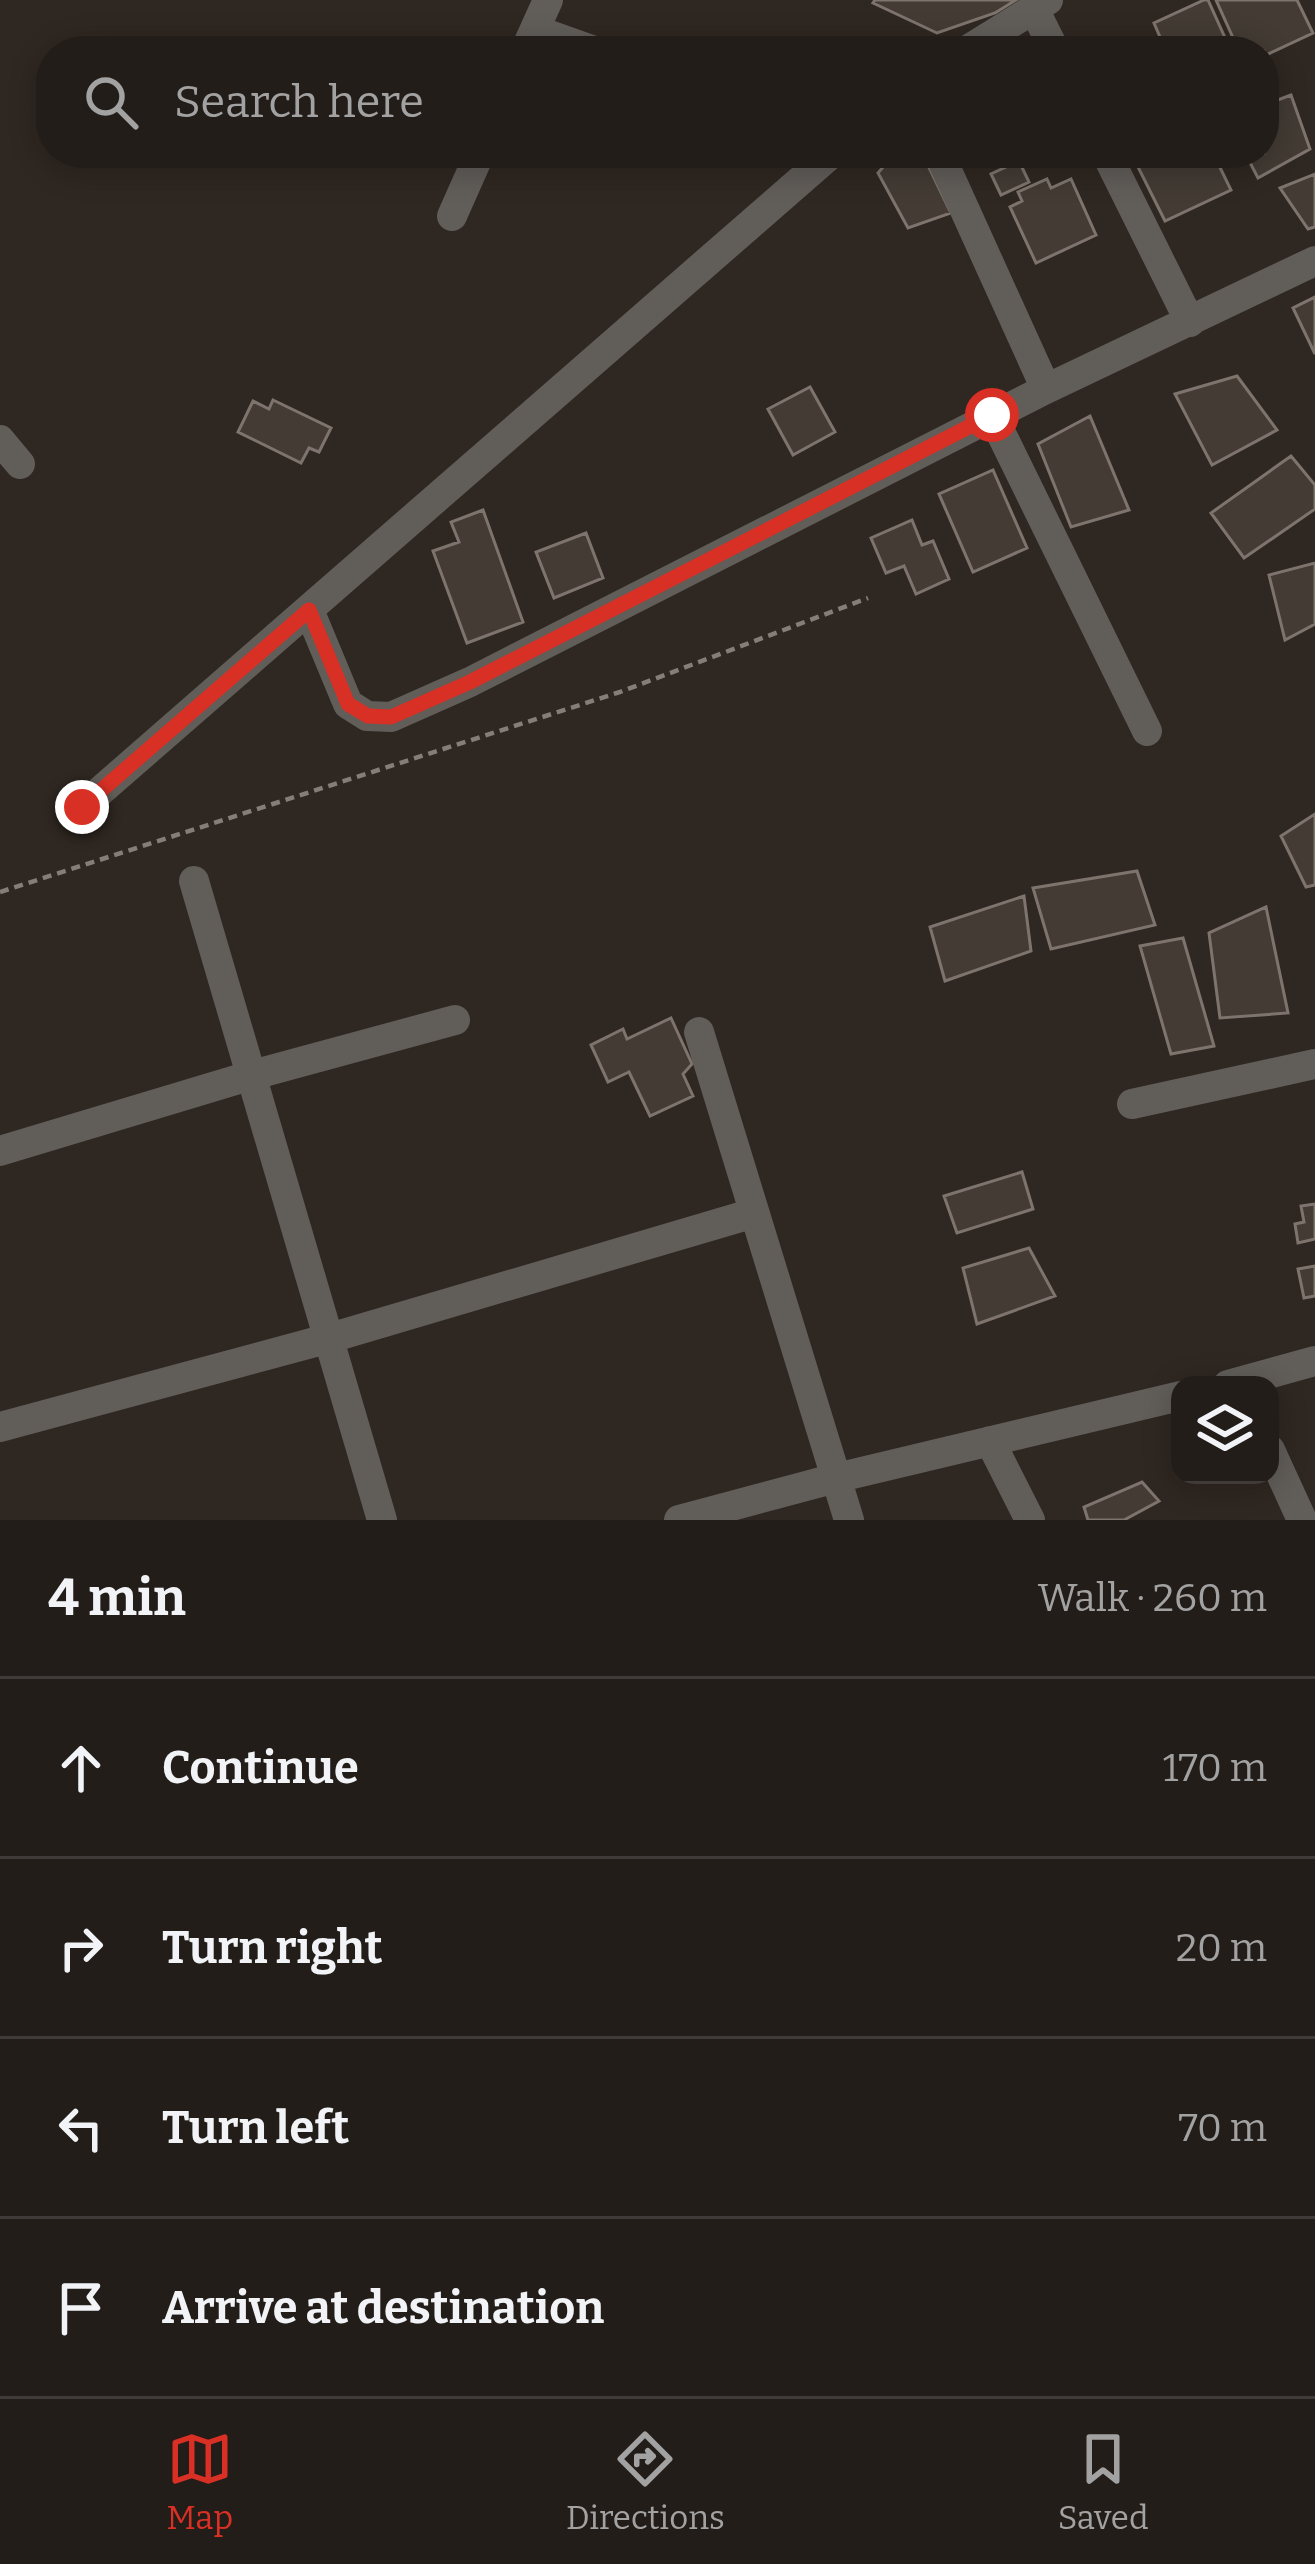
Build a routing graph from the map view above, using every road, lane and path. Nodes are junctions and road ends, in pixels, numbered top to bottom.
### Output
1 (548, 0) edge
2 (1041, 4) edge
3 (532, 36) edge
4 (990, 36) edge
5 (1051, 36) edge
6 (473, 168) edge
7 (815, 168) edge
8 (946, 168) edge
9 (1113, 168) edge
10 (452, 216) dead end
11 (1315, 261) edge
12 (1190, 322) junction
13 (1046, 389) junction
14 (992, 415) junction
15 (0, 440) edge
16 (20, 464) dead end
17 (868, 598) dead end
18 (309, 610) junction
19 (1148, 731) dead end
20 (82, 807) dead end
21 (194, 881) dead end
22 (0, 892) edge
23 (455, 1020) dead end
24 (699, 1032) dead end
25 (1315, 1064) edge
26 (249, 1076) junction
27 (1132, 1104) dead end
28 (0, 1150) edge
29 (754, 1213) junction
30 (330, 1338) junction
31 (1315, 1361) edge
32 (1263, 1376) edge
33 (1171, 1398) edge
34 (0, 1427) edge
35 (990, 1441) junction
36 (1279, 1470) edge
37 (836, 1478) junction
38 (382, 1520) edge
39 (679, 1520) edge
40 (849, 1520) edge
41 (1030, 1520) edge
42 (1302, 1520) edge

1 - 3 street
2 - 4 street
2 - 5 street
6 - 10 street
7 - 18 street
8 - 13 street
9 - 12 street
11 - 12 street
12 - 13 street
13 - 14 street
14 - 18 street
14 - 19 street
15 - 16 street
17 - 22 path
18 - 20 street
21 - 26 street
23 - 26 street
24 - 29 street
25 - 27 street
26 - 28 street
26 - 30 street
29 - 30 street
29 - 37 street
30 - 34 street
30 - 38 street
31 - 32 street
33 - 35 street
35 - 37 street
35 - 41 street
36 - 42 street
37 - 39 street
37 - 40 street

